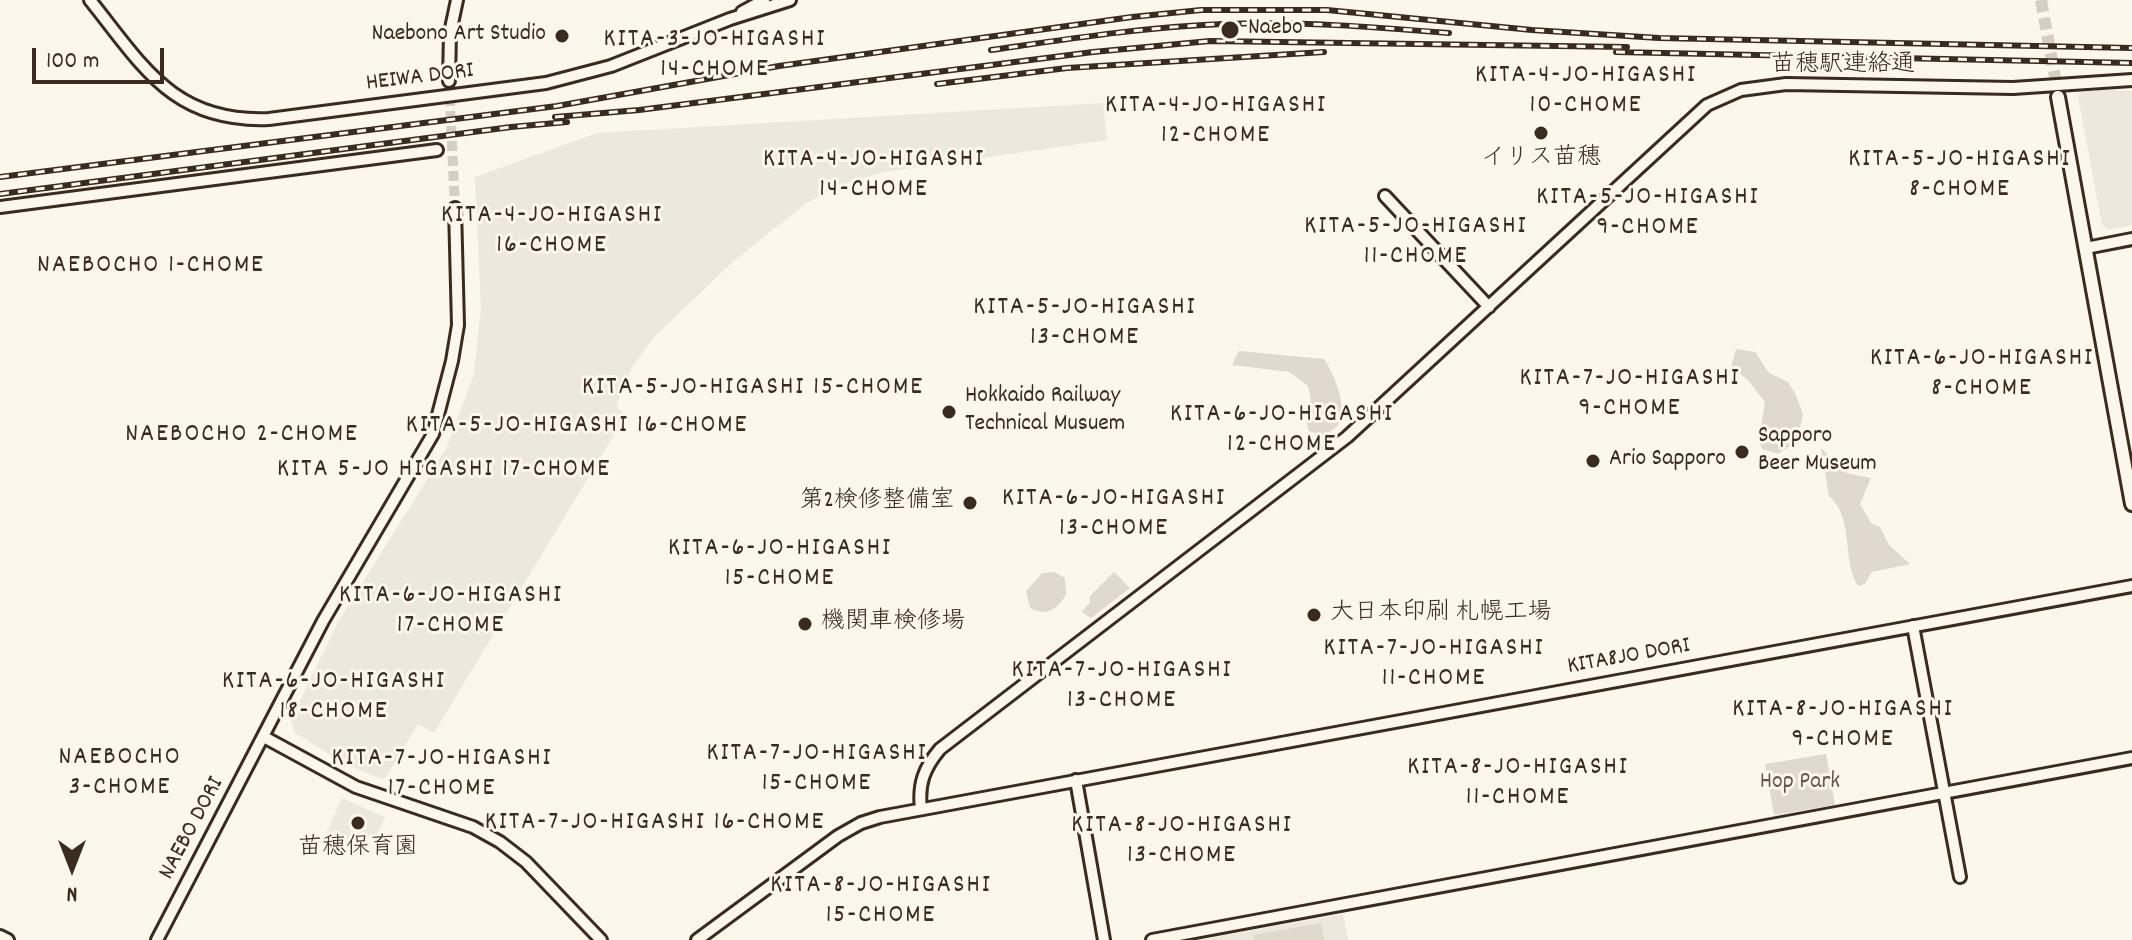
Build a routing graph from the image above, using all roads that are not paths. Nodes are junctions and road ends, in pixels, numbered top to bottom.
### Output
1 (90, 0) edge
2 (457, 0) edge
3 (764, 0) edge
4 (790, 0) edge
5 (730, 19) junction
6 (2132, 80) edge
7 (449, 81) tunnel mouth
8 (2058, 97) tunnel mouth
9 (437, 150) dead end
10 (1385, 196) dead end
11 (0, 207) edge
12 (455, 208) tunnel mouth
13 (2132, 239) edge
14 (2086, 248) junction
15 (1489, 307) junction
16 (2132, 504) edge
17 (2132, 586) edge
18 (1913, 626) junction
19 (264, 737) junction
20 (2132, 758) edge
21 (1076, 780) junction
22 (1944, 793) junction
23 (921, 809) junction
24 (1960, 877) dead end
25 (0, 936) edge
26 (8, 940) edge
27 (157, 940) edge
28 (601, 940) edge
29 (697, 940) edge
30 (1104, 940) edge
31 (1152, 940) edge

1 - 5 street, HEIWA DORI
2 - 7 street
3 - 5 street
4 - 5 street, HEIWA DORI
6 - 15 street, 苗穂駅連絡通
8 - 14 main road
9 - 11 street
10 - 15 street
12 - 19 street, NAEBO DORI
13 - 14 street
14 - 16 main road
15 - 23 street, 苗穂駅連絡通
17 - 18 street, KITA8JO DORI
18 - 21 street, KITA8JO DORI
18 - 22 street
19 - 27 street, NAEBO DORI
19 - 28 street
20 - 22 street
21 - 23 street, KITA8JO DORI
21 - 30 street
22 - 24 street
22 - 31 street
23 - 29 street, KITA8JO DORI
25 - 26 street

